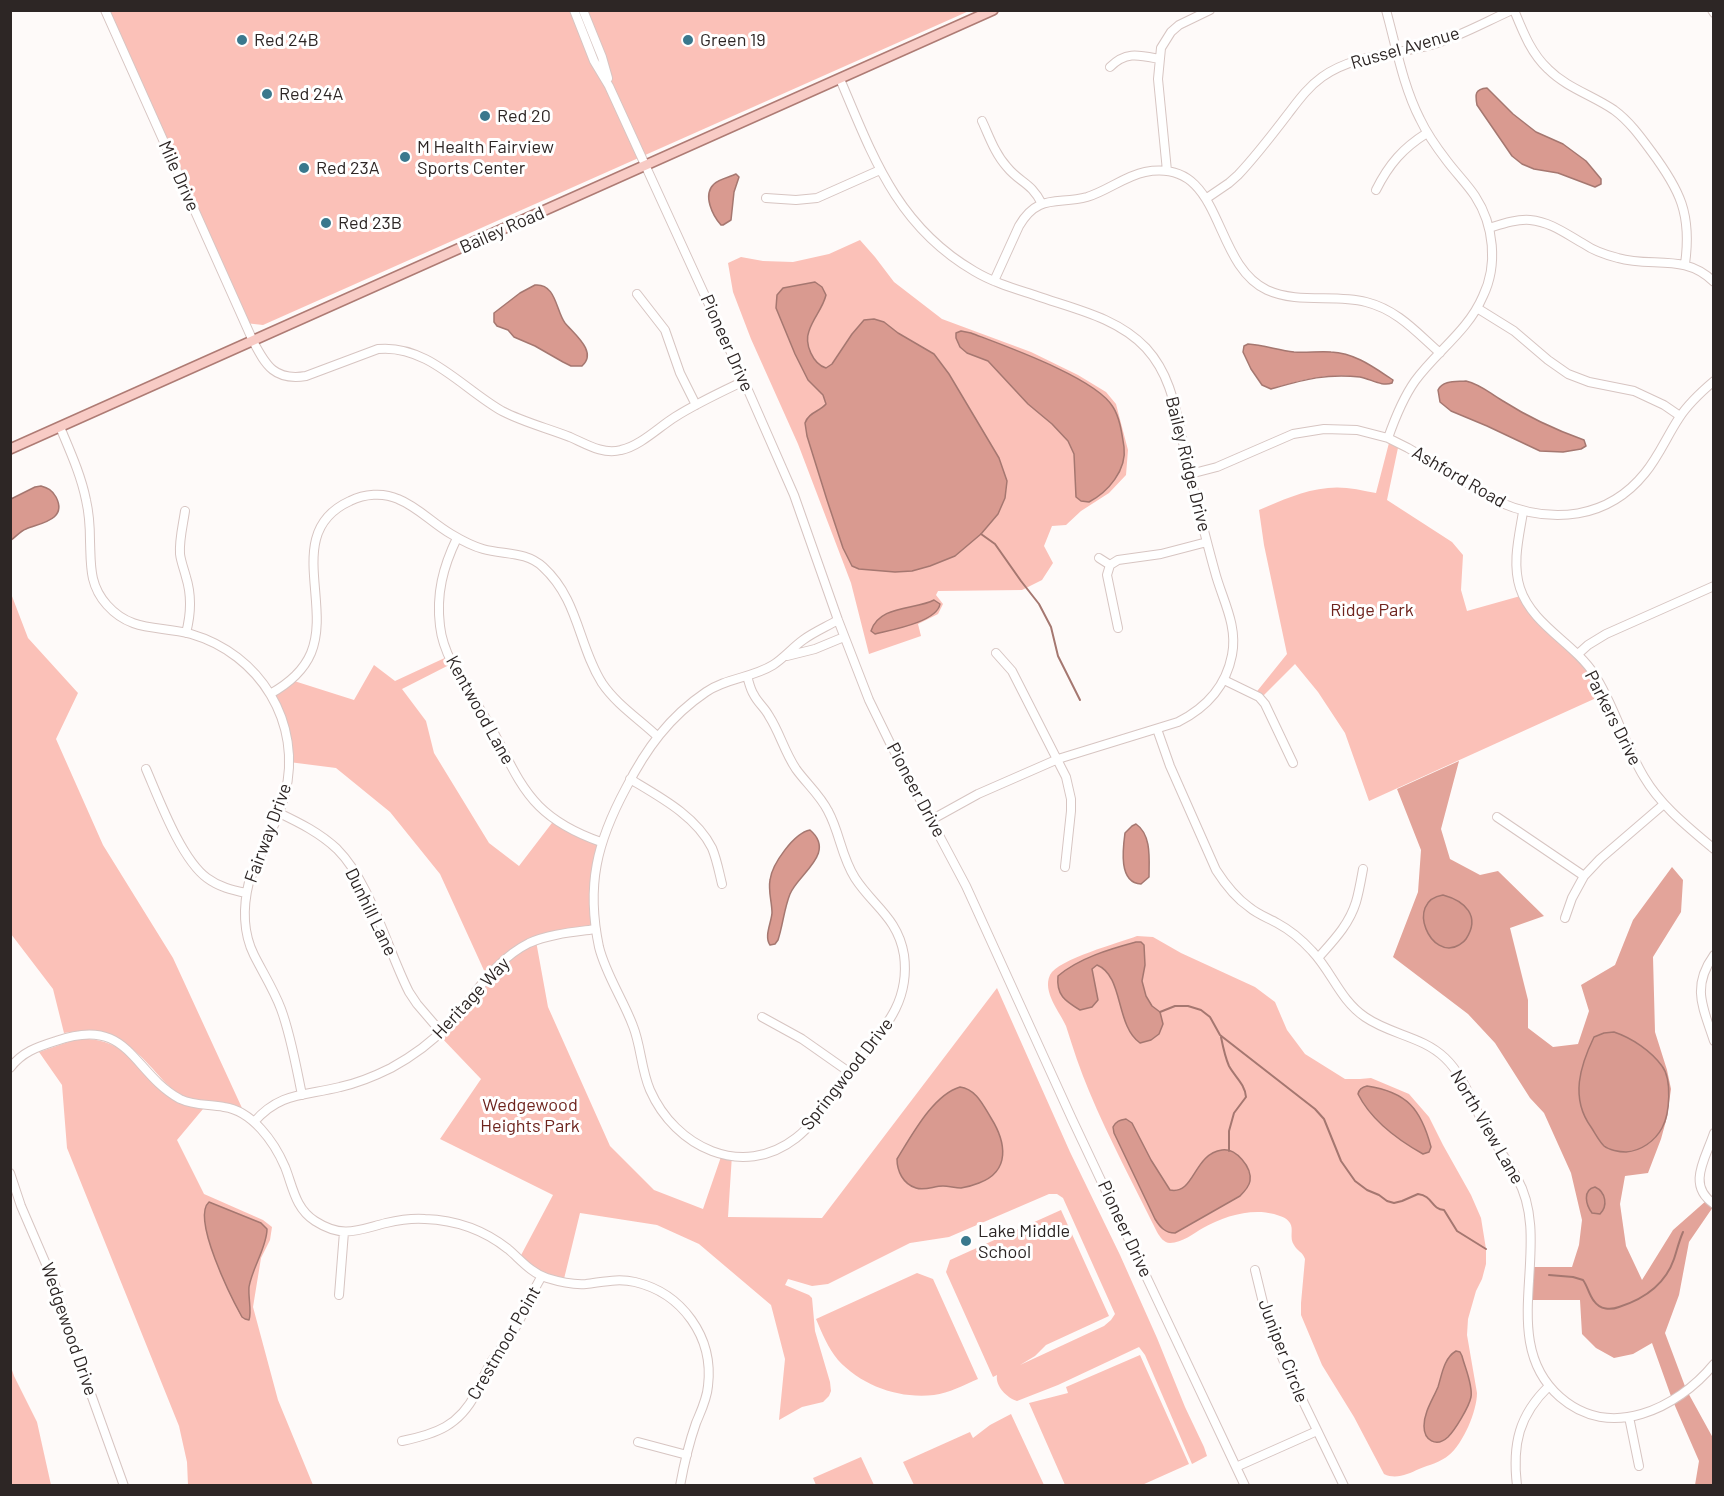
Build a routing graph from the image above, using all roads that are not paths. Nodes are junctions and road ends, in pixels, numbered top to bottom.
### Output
1 (105, 10) edge
2 (574, 10) edge
3 (583, 10) edge
4 (993, 10) edge
5 (1210, 10) edge
6 (1386, 10) edge
7 (1513, 10) edge
8 (1398, 52) junction
9 (1159, 58) junction
10 (1110, 67) dead end
11 (840, 79) junction
12 (609, 86) junction
13 (982, 121) dead end
14 (1428, 133) junction
15 (646, 165) junction
16 (880, 170) junction
17 (1167, 171) junction
18 (1376, 190) dead end
19 (766, 198) dead end
20 (1207, 198) junction
21 (1042, 204) junction
22 (1489, 228) junction
23 (1685, 264) junction
24 (994, 281) junction
25 (1713, 282) edge
26 (638, 294) dead end
27 (1478, 308) junction
28 (253, 341) junction
29 (1440, 353) junction
30 (744, 381) junction
31 (1713, 381) edge
32 (696, 405) junction
33 (1680, 416) junction
34 (60, 427) junction
35 (1388, 438) junction
36 (10, 449) edge
37 (1190, 474) junction
38 (185, 512) dead end
39 (1523, 512) junction
40 (457, 538) junction
41 (1207, 542) junction
42 (1099, 558) dead end
43 (1110, 565) junction
44 (1713, 586) edge
45 (838, 620) junction
46 (1118, 628) dead end
47 (186, 633) junction
48 (844, 637) junction
49 (996, 653) dead end
50 (1578, 654) junction
51 (785, 656) junction
52 (747, 676) junction
53 (1224, 680) junction
54 (270, 694) junction
55 (1157, 729) junction
56 (657, 736) junction
57 (1058, 759) junction
58 (1293, 763) dead end
59 (146, 769) dead end
60 (630, 779) junction
61 (1664, 804) junction
62 (279, 813) junction
63 (1497, 817) dead end
64 (931, 820) junction
65 (602, 842) junction
66 (1713, 849) edge
67 (1065, 867) dead end
68 (1363, 869) dead end
69 (1584, 876) junction
70 (722, 884) dead end
71 (246, 893) junction
72 (1565, 918) dead end
73 (596, 928) junction
74 (1713, 955) edge
75 (1318, 958) junction
76 (762, 1017) dead end
77 (441, 1032) junction
78 (1713, 1041) edge
79 (12, 1062) edge
80 (849, 1072) junction
81 (302, 1095) junction
82 (254, 1122) junction
83 (1713, 1133) edge
84 (10, 1173) edge
85 (1713, 1204) edge
86 (344, 1232) junction
87 (1255, 1270) dead end
88 (542, 1276) junction
89 (339, 1295) dead end
90 (1713, 1364) edge
91 (1550, 1386) junction
92 (1629, 1418) junction
93 (1317, 1431) junction
94 (402, 1441) dead end
95 (638, 1442) dead end
96 (687, 1455) junction
97 (1639, 1466) dead end
98 (1236, 1467) junction
99 (124, 1485) edge
100 (680, 1485) edge
101 (1245, 1485) edge
102 (1344, 1485) edge
103 (1517, 1485) edge

1 - 28 street, Mile Drive
2 - 12 street, Pioneer Drive
3 - 12 street, Pioneer Drive
4 - 11 main road, Bailey Road
5 - 9 street
6 - 8 street
7 - 8 street, Russel Avenue
7 - 23 street
8 - 14 street
8 - 20 street, Russel Avenue
9 - 10 street
9 - 17 street
11 - 15 main road, Bailey Road
11 - 16 street, Bailey Ridge Drive
12 - 15 street, Pioneer Drive
13 - 21 street
14 - 18 street
14 - 22 street
15 - 28 main road, Bailey Road
15 - 30 street, Pioneer Drive
16 - 19 street
16 - 24 street, Bailey Ridge Drive
17 - 20 street
17 - 21 street
20 - 29 street
21 - 24 street
22 - 23 street
22 - 27 street
23 - 25 street
24 - 37 street, Bailey Ridge Drive
26 - 32 street
27 - 29 street
27 - 33 street
28 - 32 street, Mile Drive
28 - 34 main road, Bailey Road
29 - 35 street
30 - 32 street, Mile Drive
30 - 45 street, Pioneer Drive
31 - 33 street, Ashford Road
33 - 39 street, Ashford Road
34 - 36 main road, Bailey Road
34 - 47 street, Fairway Drive
35 - 37 street, Ashford Road
35 - 39 street, Ashford Road
37 - 41 street, Bailey Ridge Drive
38 - 47 street
39 - 50 street, Parkers Drive
40 - 54 street
40 - 56 street
40 - 65 street, Kentwood Lane
41 - 43 street
41 - 53 street, Bailey Ridge Drive
42 - 43 street
43 - 46 street
44 - 50 street
45 - 48 street, Pioneer Drive
45 - 51 street, Springwood Drive
47 - 54 street, Fairway Drive
48 - 51 street, Springwood Drive
48 - 64 street, Pioneer Drive
49 - 57 street
50 - 61 street, Parkers Drive
51 - 52 street, Springwood Drive
52 - 56 street, Springwood Drive
52 - 80 street, Springwood Drive
53 - 55 street, Bailey Ridge Drive
53 - 58 street
54 - 62 street, Fairway Drive
55 - 57 street, Bailey Ridge Drive
55 - 75 street, North View Lane
56 - 60 street, Springwood Drive
57 - 64 street, Bailey Ridge Drive
57 - 67 street
59 - 71 street
60 - 65 street, Springwood Drive
60 - 70 street
61 - 66 street, Parkers Drive
61 - 69 street
62 - 71 street, Fairway Drive
62 - 77 street, Dunhill Lane
63 - 69 street
64 - 98 street, Pioneer Drive
65 - 73 street, Springwood Drive
68 - 75 street
69 - 72 street
71 - 81 street, Fairway Drive
73 - 77 street, Heritage Way
73 - 80 street, Springwood Drive
74 - 78 street
75 - 91 street, North View Lane
76 - 80 street
77 - 81 street, Heritage Way
79 - 82 street
81 - 82 street, Heritage Way
82 - 86 street
83 - 85 street
84 - 99 street, Wedgewood Drive
86 - 88 street
86 - 89 street
87 - 93 street, Juniper Circle
88 - 94 street, Crestmoor Point
88 - 96 street
90 - 92 street, North View Lane
91 - 92 street, North View Lane
91 - 103 street
92 - 97 street
93 - 98 street
93 - 102 street, Juniper Circle
95 - 96 street
96 - 100 street
98 - 101 street, Pioneer Drive

